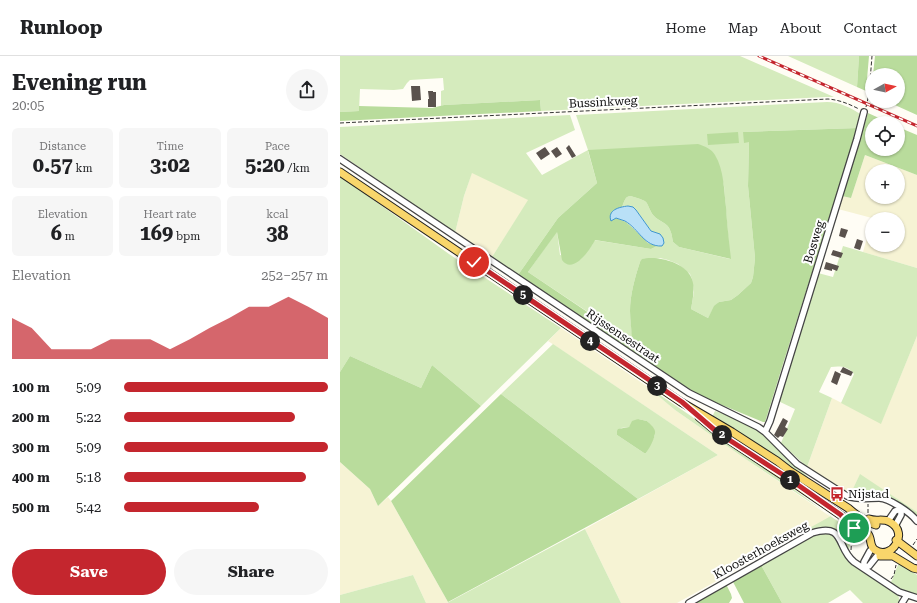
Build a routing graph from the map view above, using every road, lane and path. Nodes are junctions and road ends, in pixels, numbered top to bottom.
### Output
1 (872, 56) edge
2 (864, 112) junction
3 (340, 123) edge
4 (340, 159) edge
5 (340, 172) edge
6 (682, 402) junction
7 (765, 432) junction
8 (848, 508) junction
9 (901, 508) junction
10 (917, 521) edge
11 (886, 523) junction
12 (876, 525) junction
13 (895, 526) junction
14 (867, 536) junction
15 (898, 541) junction
16 (870, 551) junction
17 (889, 553) junction
18 (917, 553) edge
19 (879, 554) junction
20 (917, 556) edge
21 (864, 568) junction
22 (917, 568) edge
23 (907, 595) junction
24 (917, 598) edge
25 (689, 603) edge
26 (902, 603) edge

1 - 2 path
2 - 3 path, Bussinkweg
2 - 7 street, Bosweg
4 - 7 street, Rijssensestraat
5 - 6 main road, Rijssensestraat
6 - 8 main road, Rijssensestraat
6 - 14 main road, Rijssensestraat
7 - 9 street, Rijssensestraat
8 - 11 main road, Rijssensestraat
8 - 12 main road, Rijssensestraat
9 - 10 street, Rijssensestraat
9 - 11 street
9 - 13 street
11 - 12 main road
11 - 13 main road
11 - 15 main road
12 - 14 main road
13 - 15 main road
14 - 16 main road
14 - 19 main road
15 - 17 main road
15 - 18 main road
15 - 20 main road
16 - 19 main road
16 - 21 street
17 - 19 main road
17 - 22 main road
19 - 21 street
21 - 23 street, Kloosterhoeksweg
21 - 25 street, Kloosterhoeksweg
23 - 24 street, Kloosterhoeksweg
23 - 26 street

